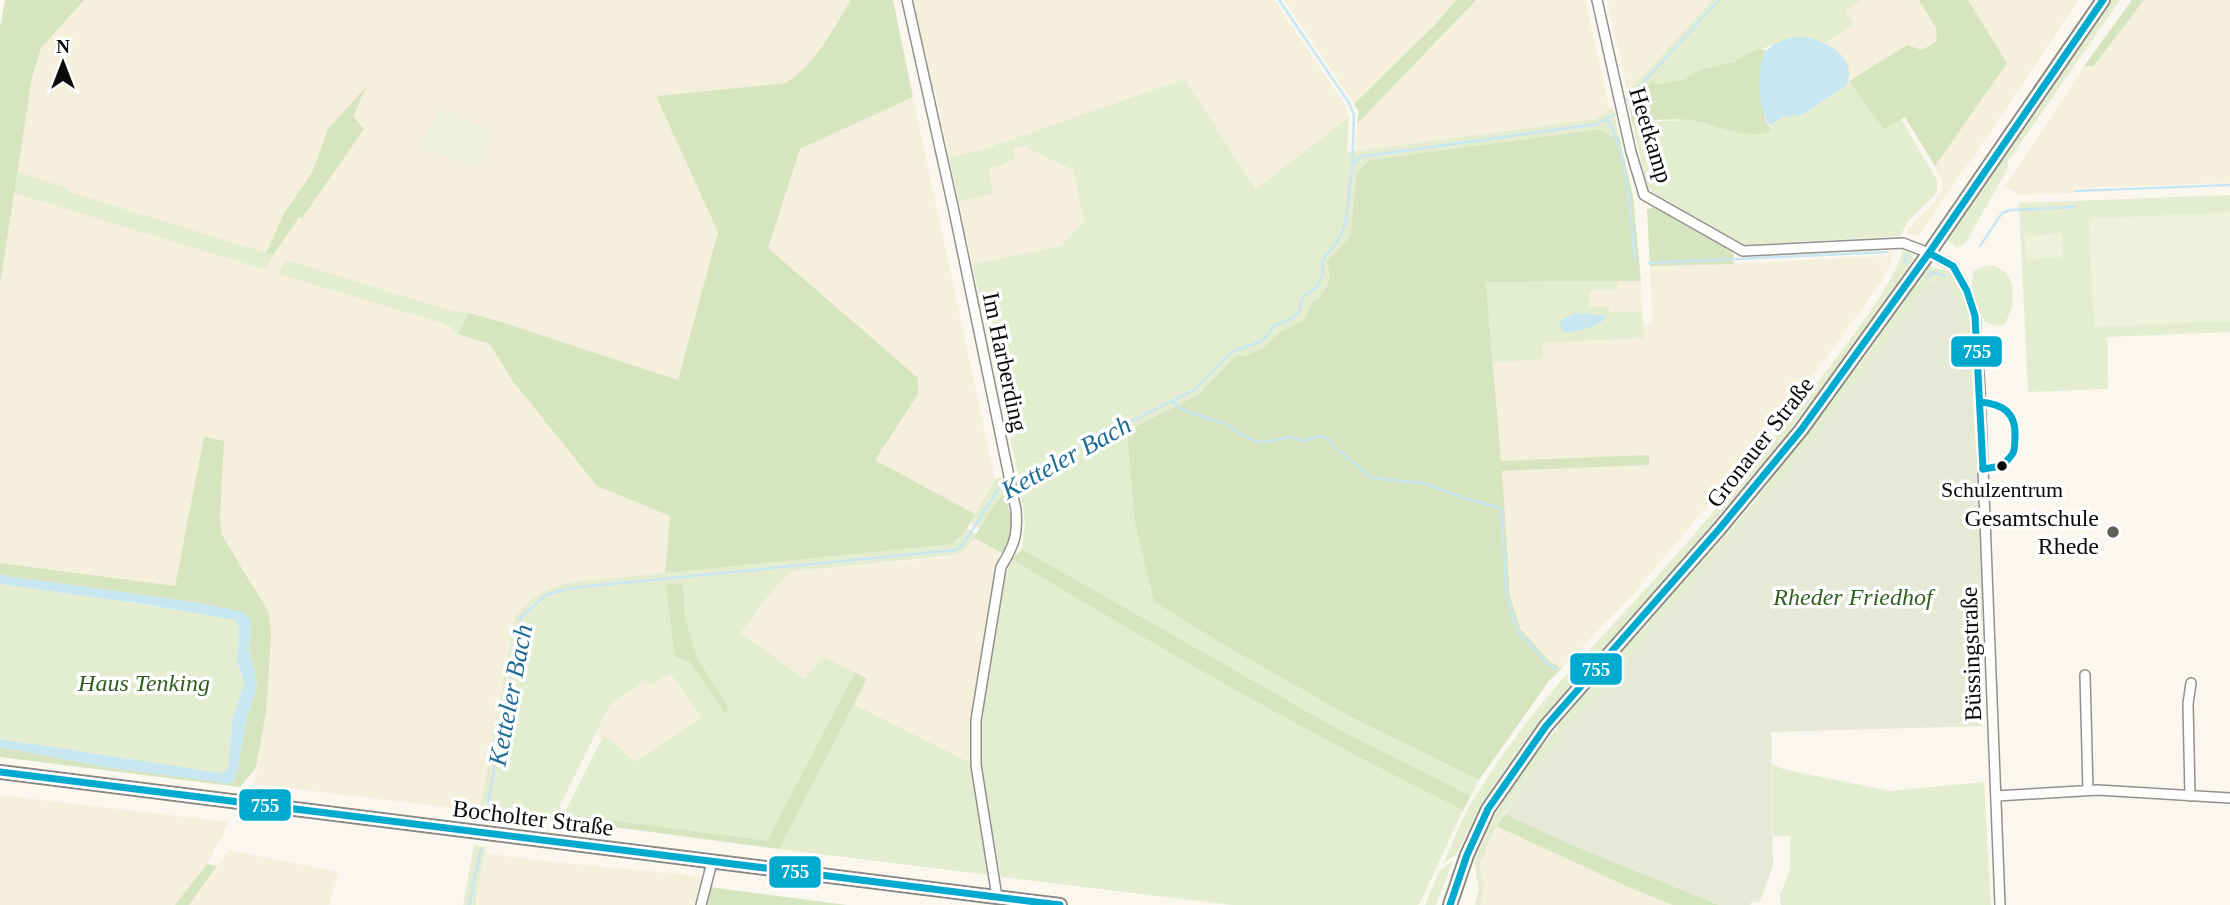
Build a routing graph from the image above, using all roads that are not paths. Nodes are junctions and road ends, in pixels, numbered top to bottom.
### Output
1 (907, 0) edge
2 (1597, 0) edge
3 (2103, 0) edge
4 (1929, 253) junction
5 (2085, 675) dead end
6 (2191, 683) dead end
7 (0, 772) edge
8 (2088, 790) junction
9 (1996, 796) junction
10 (2190, 796) junction
11 (2230, 798) edge
12 (712, 862) junction
13 (997, 897) junction
14 (701, 905) edge
15 (1060, 905) edge
16 (1450, 905) edge
17 (2000, 905) edge

1 - 13 street, Im Harberding
2 - 4 street, Heetkamp
3 - 4 main road, Gronauer Straße
4 - 9 street, Büssingstraße
4 - 16 main road, Gronauer Straße
5 - 8 street
6 - 10 street
7 - 12 main road, Bocholter Straße
8 - 9 street
8 - 10 street
9 - 17 street, Büssingstraße
10 - 11 street
12 - 13 main road, Bocholter Straße
12 - 14 street
13 - 15 main road, Bocholter Straße

